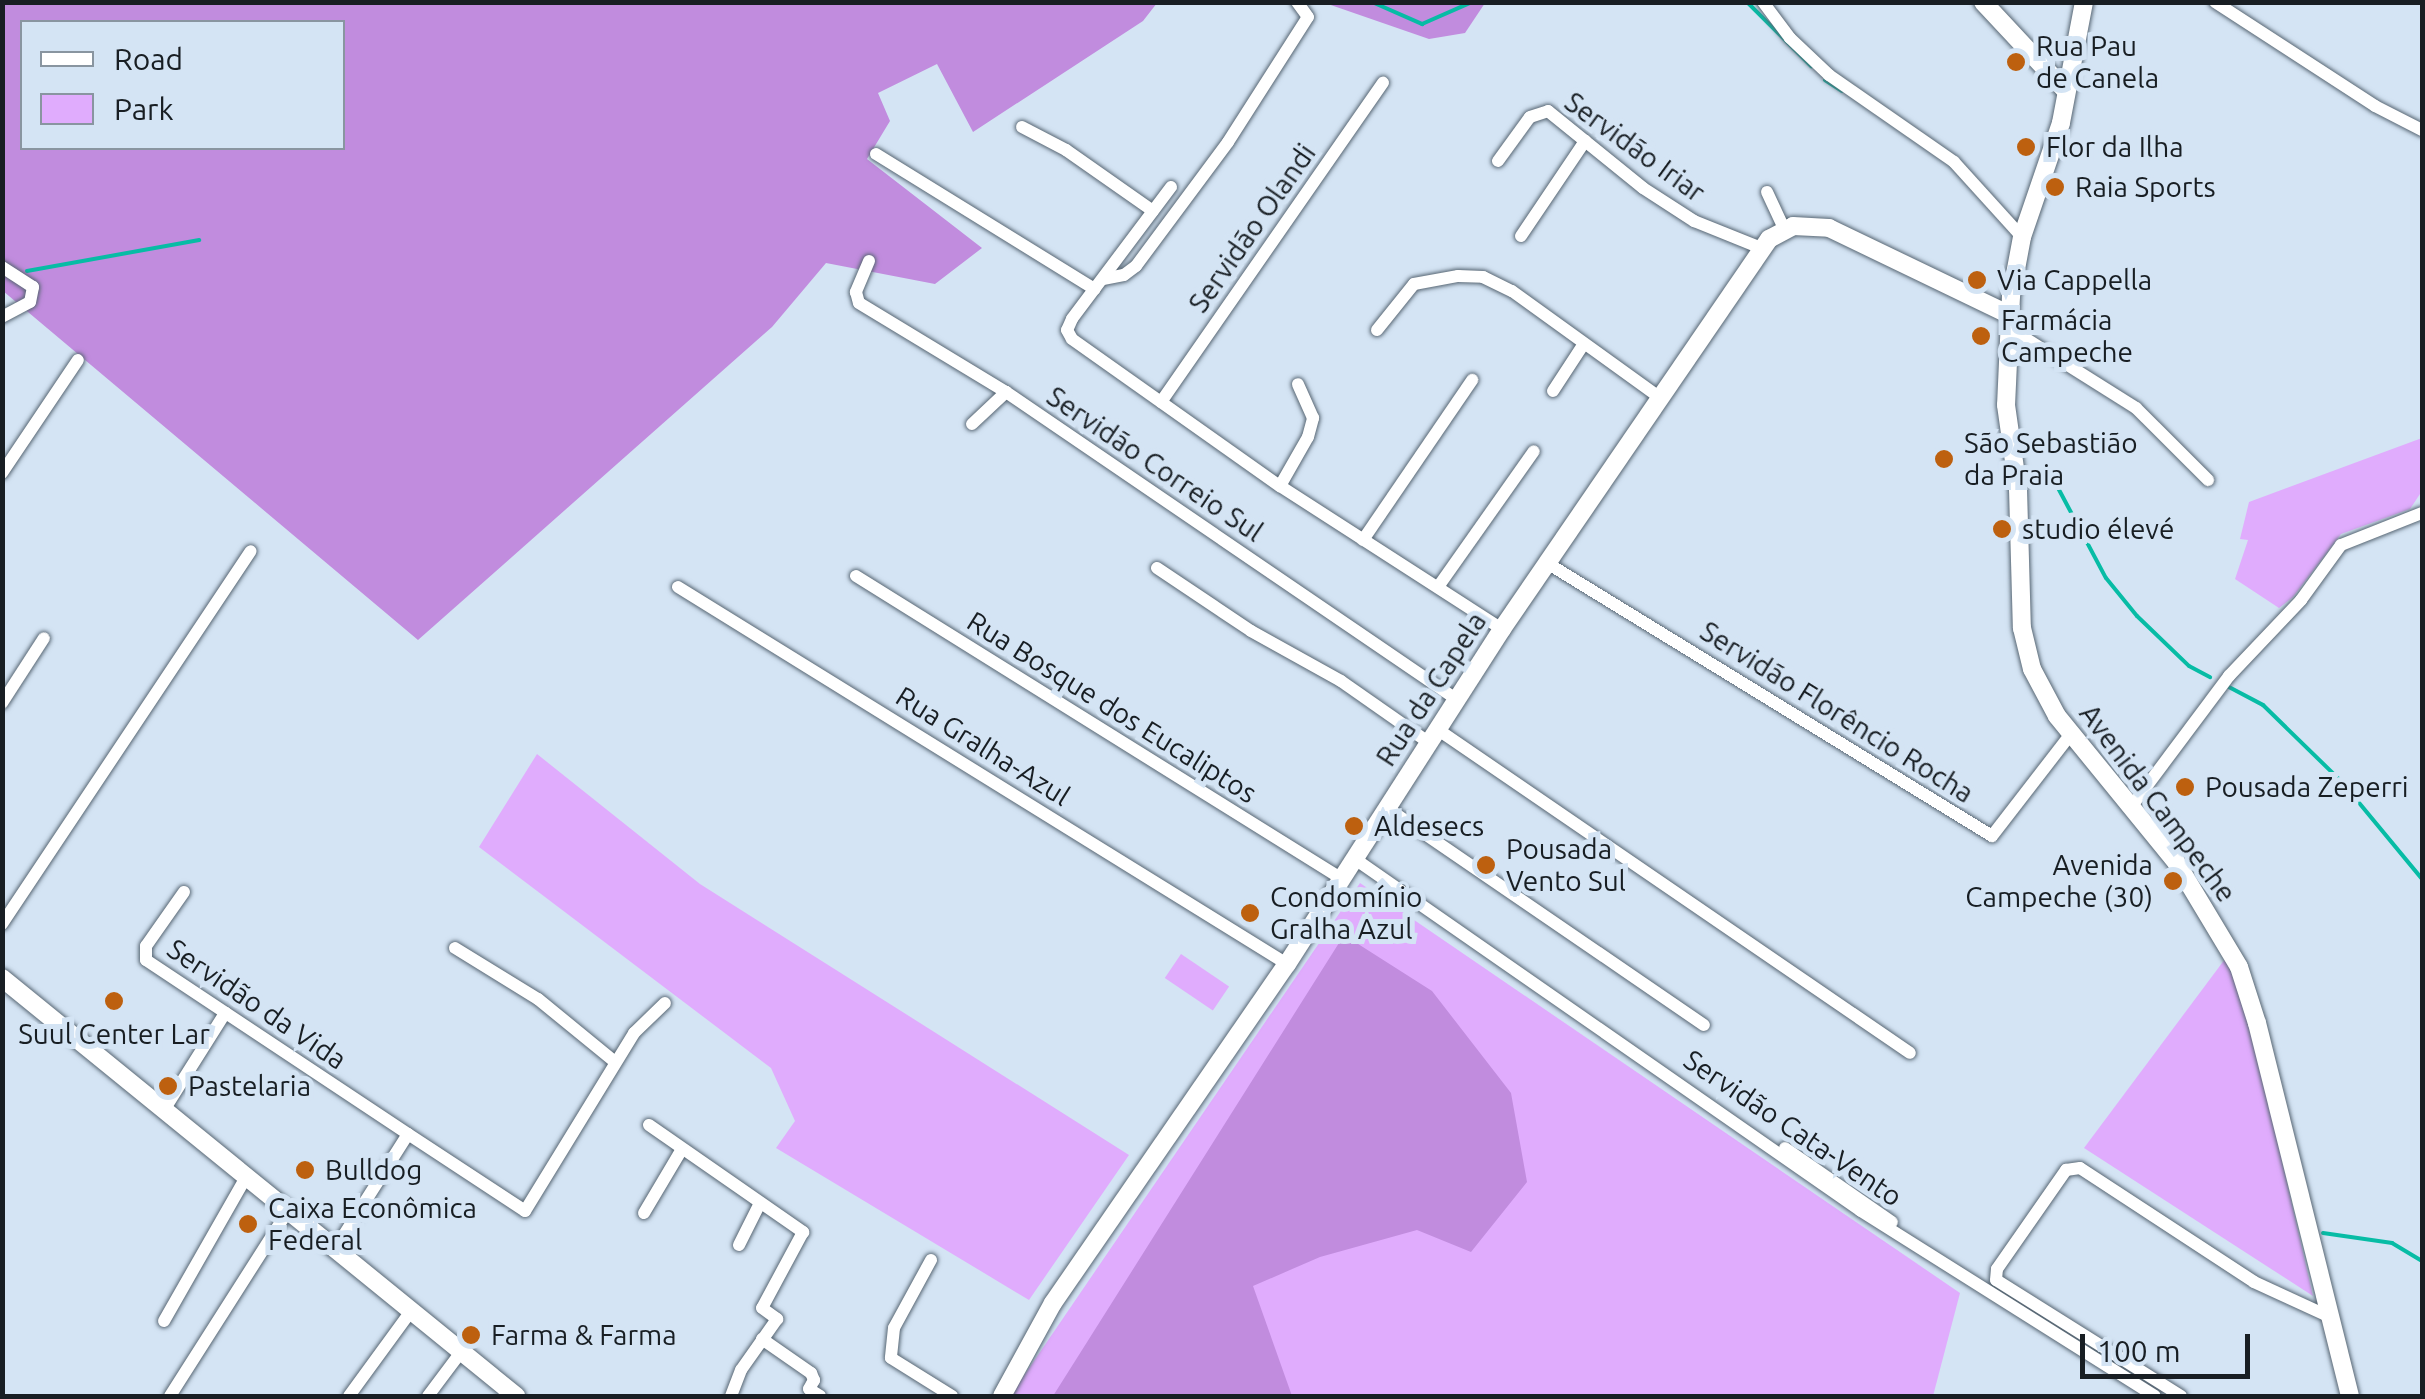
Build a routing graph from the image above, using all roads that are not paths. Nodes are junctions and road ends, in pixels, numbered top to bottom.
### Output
1 (1297, 2) edge
2 (1763, 2) edge
3 (1983, 2) edge
4 (2084, 2) edge
5 (2215, 2) edge
6 (1383, 84) dead end
7 (2066, 91) junction
8 (1022, 127) dead end
9 (2422, 130) edge
10 (1585, 141) junction
11 (876, 154) dead end
12 (1498, 161) dead end
13 (1170, 187) dead end
14 (1767, 192) dead end
15 (1152, 211) junction
16 (1784, 228) junction
17 (1520, 236) dead end
18 (2022, 237) junction
19 (1761, 248) junction
20 (870, 260) dead end
21 (2, 266) edge
22 (1099, 284) junction
23 (2, 317) edge
24 (2010, 322) junction
25 (1377, 330) dead end
26 (1582, 344) junction
27 (78, 360) dead end
28 (1472, 380) dead end
29 (1298, 384) dead end
30 (1553, 391) dead end
31 (1006, 392) junction
32 (1659, 398) junction
33 (1161, 402) junction
34 (972, 424) dead end
35 (1534, 451) dead end
36 (2, 474) edge
37 (2208, 480) dead end
38 (1280, 486) junction
39 (2422, 513) edge
40 (1363, 540) junction
41 (251, 551) dead end
42 (1546, 563) junction
43 (1157, 568) dead end
44 (856, 576) dead end
45 (678, 587) dead end
46 (1438, 588) junction
47 (1502, 629) junction
48 (44, 638) dead end
49 (1456, 699) junction
50 (2, 702) edge
51 (1433, 735) junction
52 (2070, 735) junction
53 (2131, 806) junction
54 (1388, 808) junction
55 (1355, 859) junction
56 (1342, 879) junction
57 (184, 892) dead end
58 (2, 924) edge
59 (454, 948) dead end
60 (1287, 964) junction
61 (2, 978) edge
62 (665, 1003) dead end
63 (226, 1014) junction
64 (1704, 1025) dead end
65 (1910, 1053) dead end
66 (616, 1062) junction
67 (164, 1110) junction
68 (648, 1125) dead end
69 (408, 1134) junction
70 (682, 1149) junction
71 (246, 1176) junction
72 (760, 1203) junction
73 (288, 1211) junction
74 (644, 1213) dead end
75 (739, 1244) dead end
76 (334, 1249) junction
77 (931, 1260) dead end
78 (411, 1311) junction
79 (2328, 1316) junction
80 (164, 1321) dead end
81 (762, 1339) junction
82 (2093, 1349) junction
83 (461, 1352) junction
84 (170, 1396) edge
85 (349, 1396) edge
86 (428, 1396) edge
87 (516, 1396) edge
88 (731, 1396) edge
89 (820, 1396) edge
90 (952, 1396) edge
91 (1002, 1396) edge
92 (2156, 1396) edge
93 (2181, 1396) edge
94 (2350, 1396) edge

1 - 22 street
2 - 18 street
3 - 7 main road
4 - 7 main road, Avenida Campeche
5 - 9 street
6 - 33 street, Servidão Olandi
7 - 18 main road, Avenida Campeche
8 - 15 street
10 - 12 street, Servidão Iriar
10 - 17 street
10 - 19 street, Servidão Iriar
11 - 22 street
13 - 15 street
14 - 16 street
15 - 22 street
16 - 19 main road, Rua da Capela
16 - 24 main road
18 - 24 main road, Avenida Campeche
19 - 32 main road, Rua da Capela
20 - 31 street, Servidão Correio Sul
21 - 23 street
22 - 33 street
24 - 37 street
24 - 52 main road, Avenida Campeche
25 - 26 street
26 - 30 street
26 - 32 street
27 - 36 street
28 - 40 street
29 - 38 street
31 - 34 street
31 - 49 street, Servidão Correio Sul
32 - 42 main road, Rua da Capela
33 - 38 street
35 - 46 street
38 - 40 street
39 - 53 street
40 - 46 street
41 - 58 street
42 - 47 main road, Rua da Capela
42 - 52 street, Servidão Florêncio Rocha
43 - 51 street
44 - 56 street, Rua Bosque dos Eucaliptos
45 - 60 street, Rua Gralha-Azul
46 - 47 street
47 - 49 main road, Rua da Capela
48 - 50 street
49 - 51 main road, Rua da Capela
51 - 54 main road, Rua da Capela
51 - 65 street
52 - 53 main road, Avenida Campeche
53 - 79 main road, Avenida Campeche
54 - 55 main road, Rua da Capela
54 - 64 street
55 - 56 main road, Rua da Capela
55 - 82 street, Servidão Cata-Vento
56 - 60 main road, Rua da Capela
57 - 63 street, Servidão da Vida
59 - 66 street
60 - 91 main road, Rua da Capela
61 - 67 main road
62 - 66 street
63 - 67 street
63 - 69 street, Servidão da Vida
66 - 69 street, Servidão da Vida
67 - 71 main road
68 - 70 street
69 - 76 street
70 - 72 street
70 - 74 street
71 - 73 main road
71 - 80 street
72 - 75 street
72 - 81 street
73 - 76 main road
73 - 84 street
76 - 78 main road
77 - 90 street
78 - 83 main road
78 - 85 street
79 - 82 street
79 - 94 main road, Avenida Campeche
81 - 88 street
81 - 89 street
82 - 92 street, Servidão Cata-Vento
82 - 93 street
83 - 86 street
83 - 87 main road

